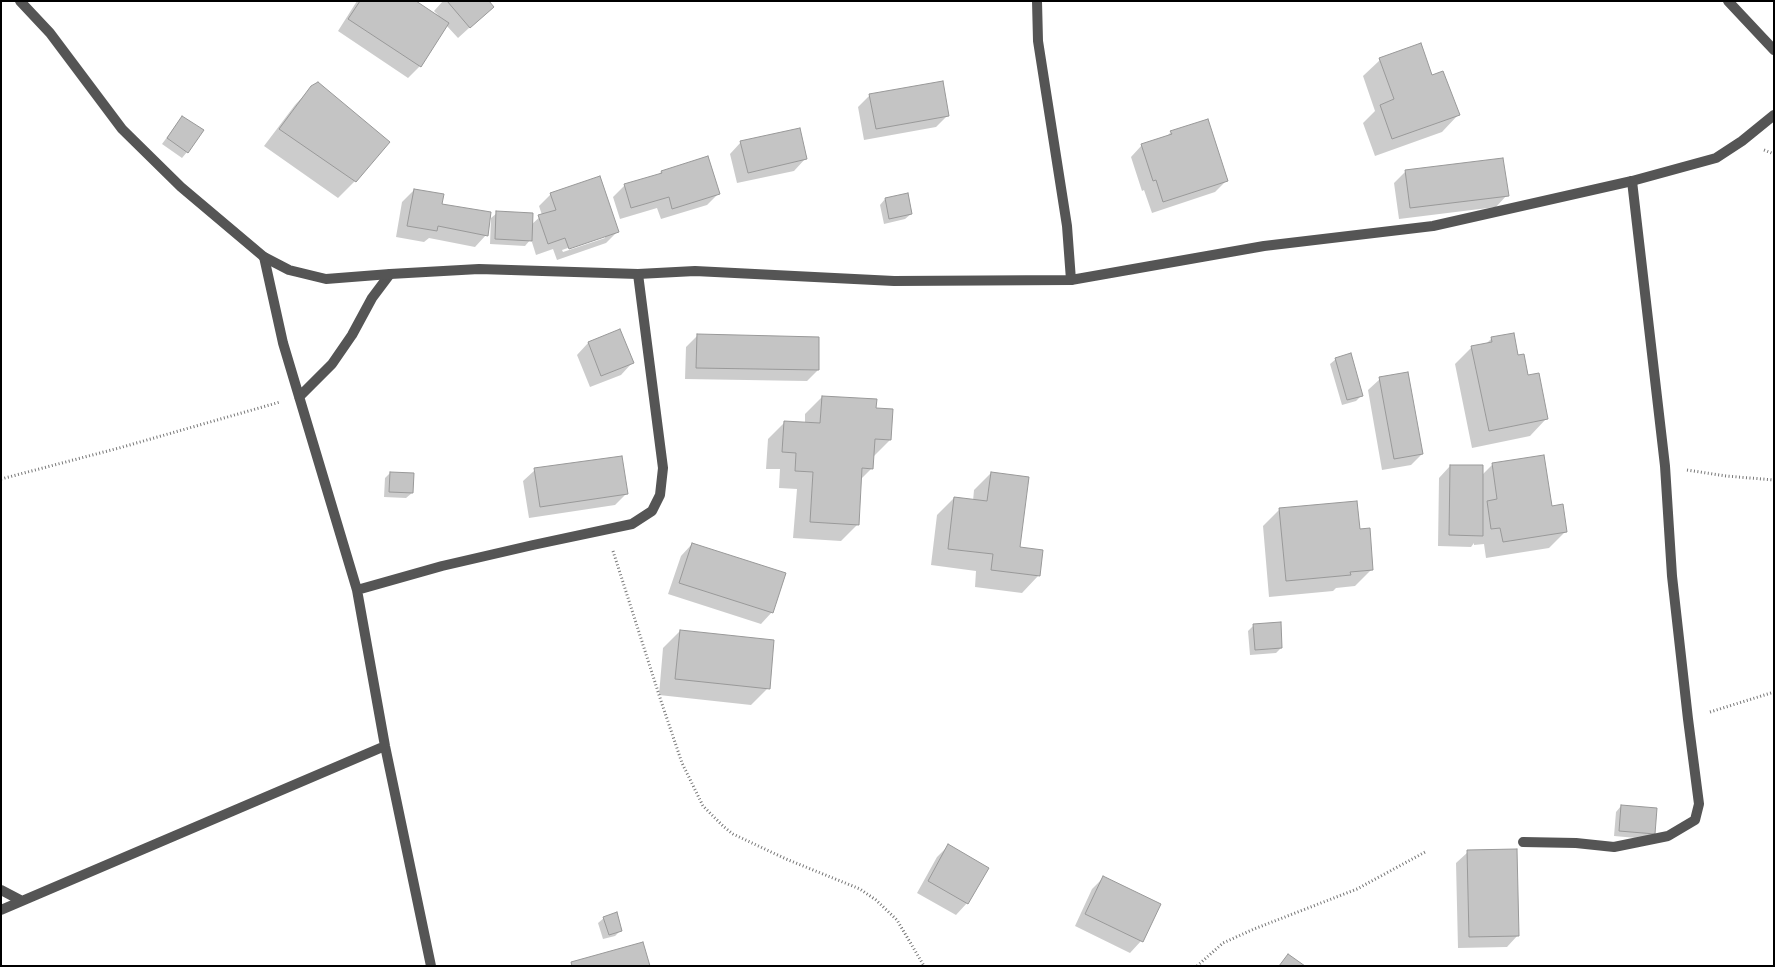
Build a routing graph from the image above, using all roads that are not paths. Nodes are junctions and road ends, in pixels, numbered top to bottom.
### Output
1 (20, 1) edge
2 (1037, 1) edge
3 (1728, 1) edge
4 (1774, 50) edge
5 (1774, 115) edge
6 (1632, 181) junction
7 (264, 257) junction
8 (390, 274) junction
9 (638, 274) junction
10 (1071, 280) junction
11 (299, 397) junction
12 (357, 590) junction
13 (385, 746) junction
14 (1523, 842) dead end
15 (1, 890) edge
16 (22, 901) junction
17 (1, 910) edge
18 (431, 966) edge

1 - 7 street
2 - 10 street
3 - 4 street
5 - 6 street
6 - 10 street
6 - 14 street
7 - 8 street
7 - 11 street
8 - 9 street
8 - 11 street
9 - 10 street
9 - 12 street
11 - 12 street
12 - 13 street
13 - 16 street
13 - 18 street
15 - 16 street
16 - 17 street

